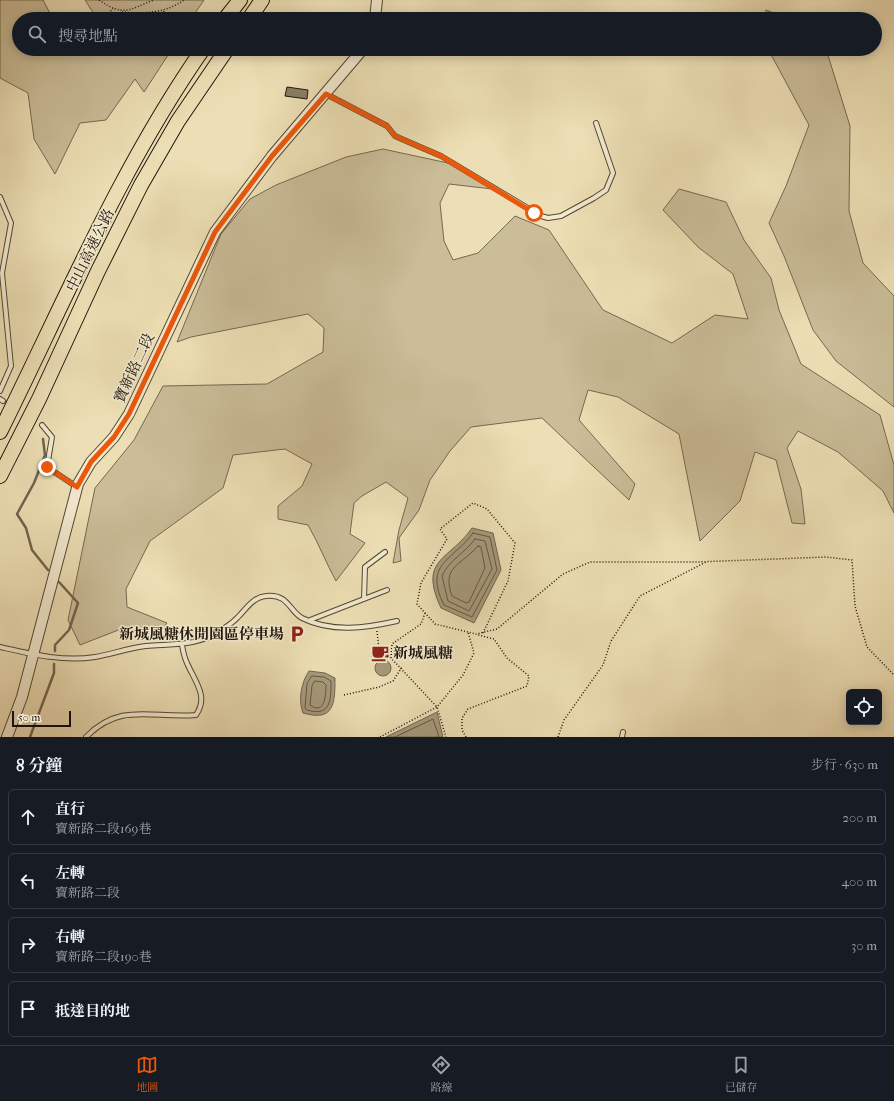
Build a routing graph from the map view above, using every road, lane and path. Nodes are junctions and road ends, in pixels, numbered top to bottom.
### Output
1 (99, 0) edge
2 (154, 0) edge
3 (184, 0) edge
4 (240, 0) edge
5 (262, 0) edge
6 (378, 0) edge
7 (113, 8) junction
8 (165, 10) joint
9 (110, 12) edge
10 (122, 12) joint
11 (157, 12) edge
12 (231, 12) edge
13 (254, 12) edge
14 (376, 12) edge
15 (198, 56) edge
16 (222, 56) edge
17 (357, 56) edge
18 (326, 94) junction
19 (596, 123) dead end
20 (0, 197) edge
21 (0, 392) edge
22 (42, 425) dead end
23 (0, 432) edge
24 (0, 476) edge
25 (77, 487) junction
26 (385, 552) dead end
27 (706, 562) junction
28 (387, 590) dead end
29 (364, 599) junction
30 (424, 613) junction
31 (310, 620) junction
32 (397, 621) dead end
33 (377, 626) junction
34 (468, 632) junction
35 (482, 633) junction
36 (476, 634) junction
37 (182, 645) junction
38 (0, 647) edge
39 (379, 649) dead end
40 (33, 654) junction
41 (402, 667) junction
42 (894, 675) edge
43 (344, 695) dead end
44 (437, 707) junction
45 (623, 732) dead end
46 (7, 737) edge
47 (86, 737) edge
48 (380, 737) edge
49 (446, 737) edge
50 (466, 737) edge
51 (558, 737) edge
52 (622, 737) edge

1 - 7 path
2 - 10 path
3 - 8 path
4 - 12 highway
5 - 13 highway
6 - 14 street
7 - 9 path
7 - 10 path
8 - 11 path
15 - 23 highway, 中山高速公路
16 - 24 highway, 中山高速公路
17 - 18 street, 寶新路二段
18 - 19 lane
18 - 25 street, 寶新路二段
20 - 21 lane
22 - 25 lane
25 - 40 street, 寶新路二段
26 - 29 lane
27 - 35 path
27 - 42 path
27 - 51 path
28 - 29 lane
29 - 31 lane
30 - 34 path
30 - 35 path
30 - 41 path
31 - 33 lane
31 - 37 lane
32 - 33 lane
33 - 39 path
34 - 36 path
34 - 44 path
35 - 36 path
36 - 50 path
37 - 40 lane
37 - 47 lane
38 - 40 lane
40 - 46 street, 寶新路二段
41 - 43 path
41 - 44 path
44 - 48 path
44 - 49 path
45 - 52 lane

